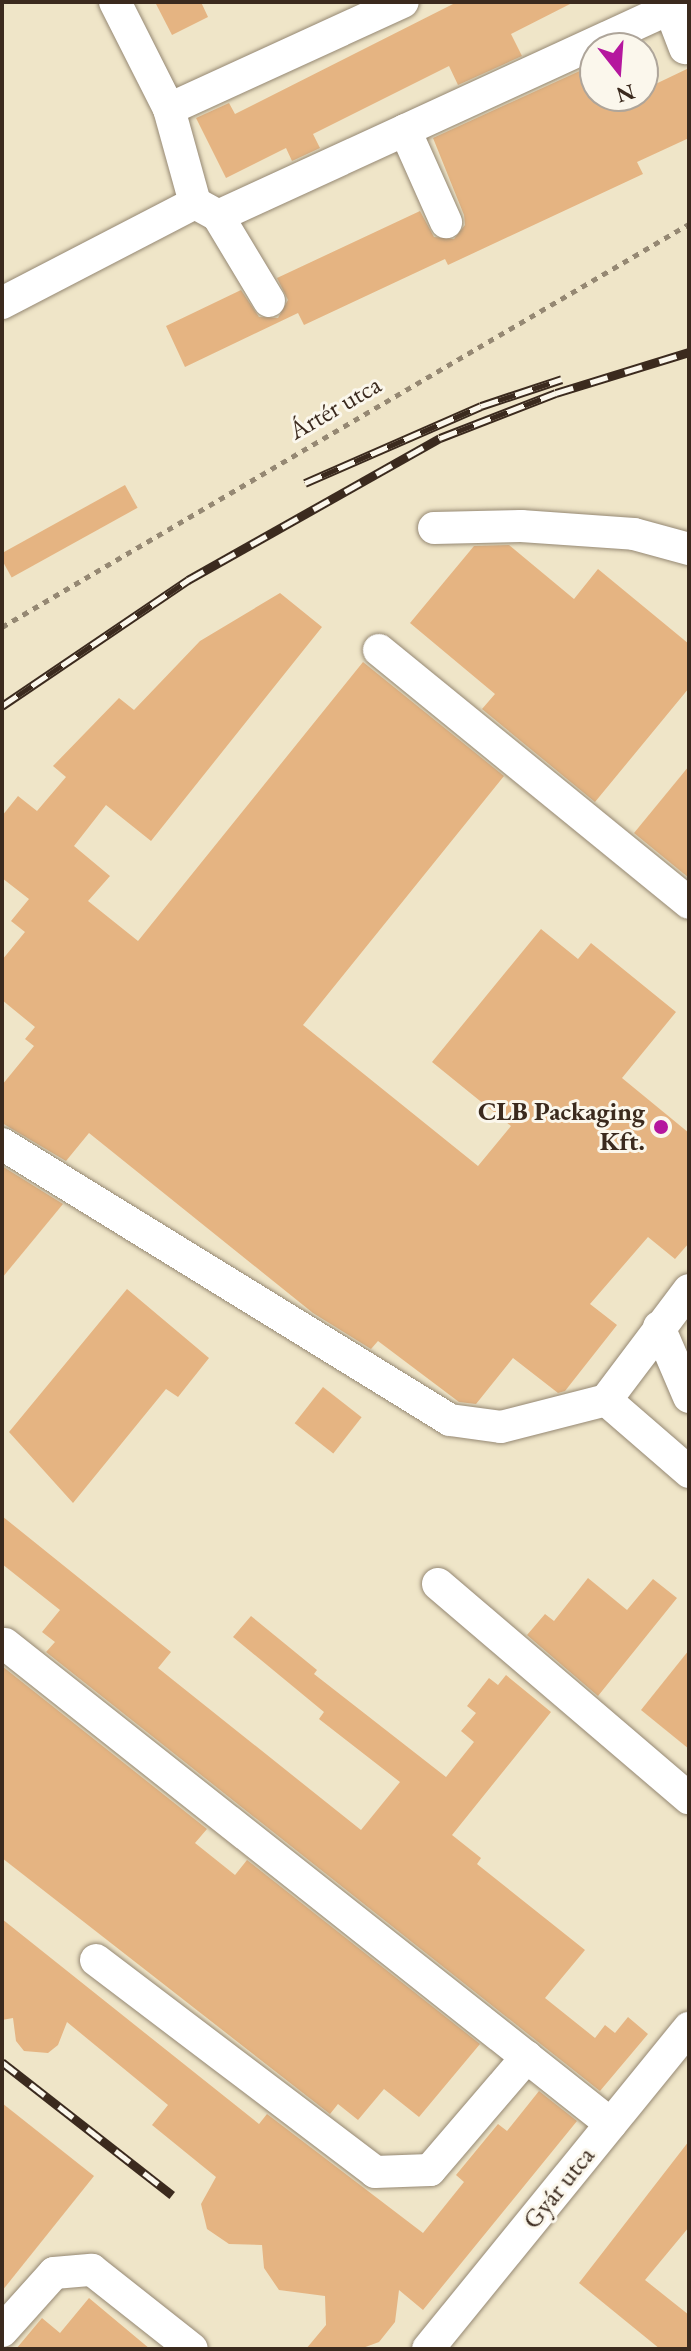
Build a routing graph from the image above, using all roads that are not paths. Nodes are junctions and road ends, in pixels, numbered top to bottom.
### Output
1 (115, 2) edge
2 (403, 2) edge
3 (679, 4) edge
4 (685, 48) dead end
5 (169, 109) junction
6 (405, 130) junction
7 (206, 210) junction
8 (446, 222) dead end
9 (269, 301) dead end
10 (2, 303) edge
11 (434, 528) dead end
12 (689, 549) edge
13 (379, 650) dead end
14 (689, 903) edge
15 (2, 1144) edge
16 (689, 1290) edge
17 (659, 1327) junction
18 (689, 1397) edge
19 (606, 1400) junction
20 (689, 1472) edge
21 (438, 1584) dead end
22 (5, 1644) dead end
23 (689, 1798) edge
24 (96, 1960) dead end
25 (689, 2028) edge
26 (527, 2057) junction
27 (611, 2124) junction
28 (2, 2331) edge
29 (192, 2349) edge
30 (428, 2349) edge

1 - 5 street
2 - 5 street
3 - 4 street
3 - 6 street
5 - 7 street
6 - 7 street
6 - 8 street
7 - 9 street
7 - 10 street
11 - 12 street
13 - 14 street
15 - 19 street
16 - 17 street
17 - 18 street
17 - 19 street
19 - 20 street
21 - 23 street
22 - 26 street
24 - 26 street
25 - 27 street, Gyár utca
26 - 27 street
27 - 30 street, Gyár utca
28 - 29 street

